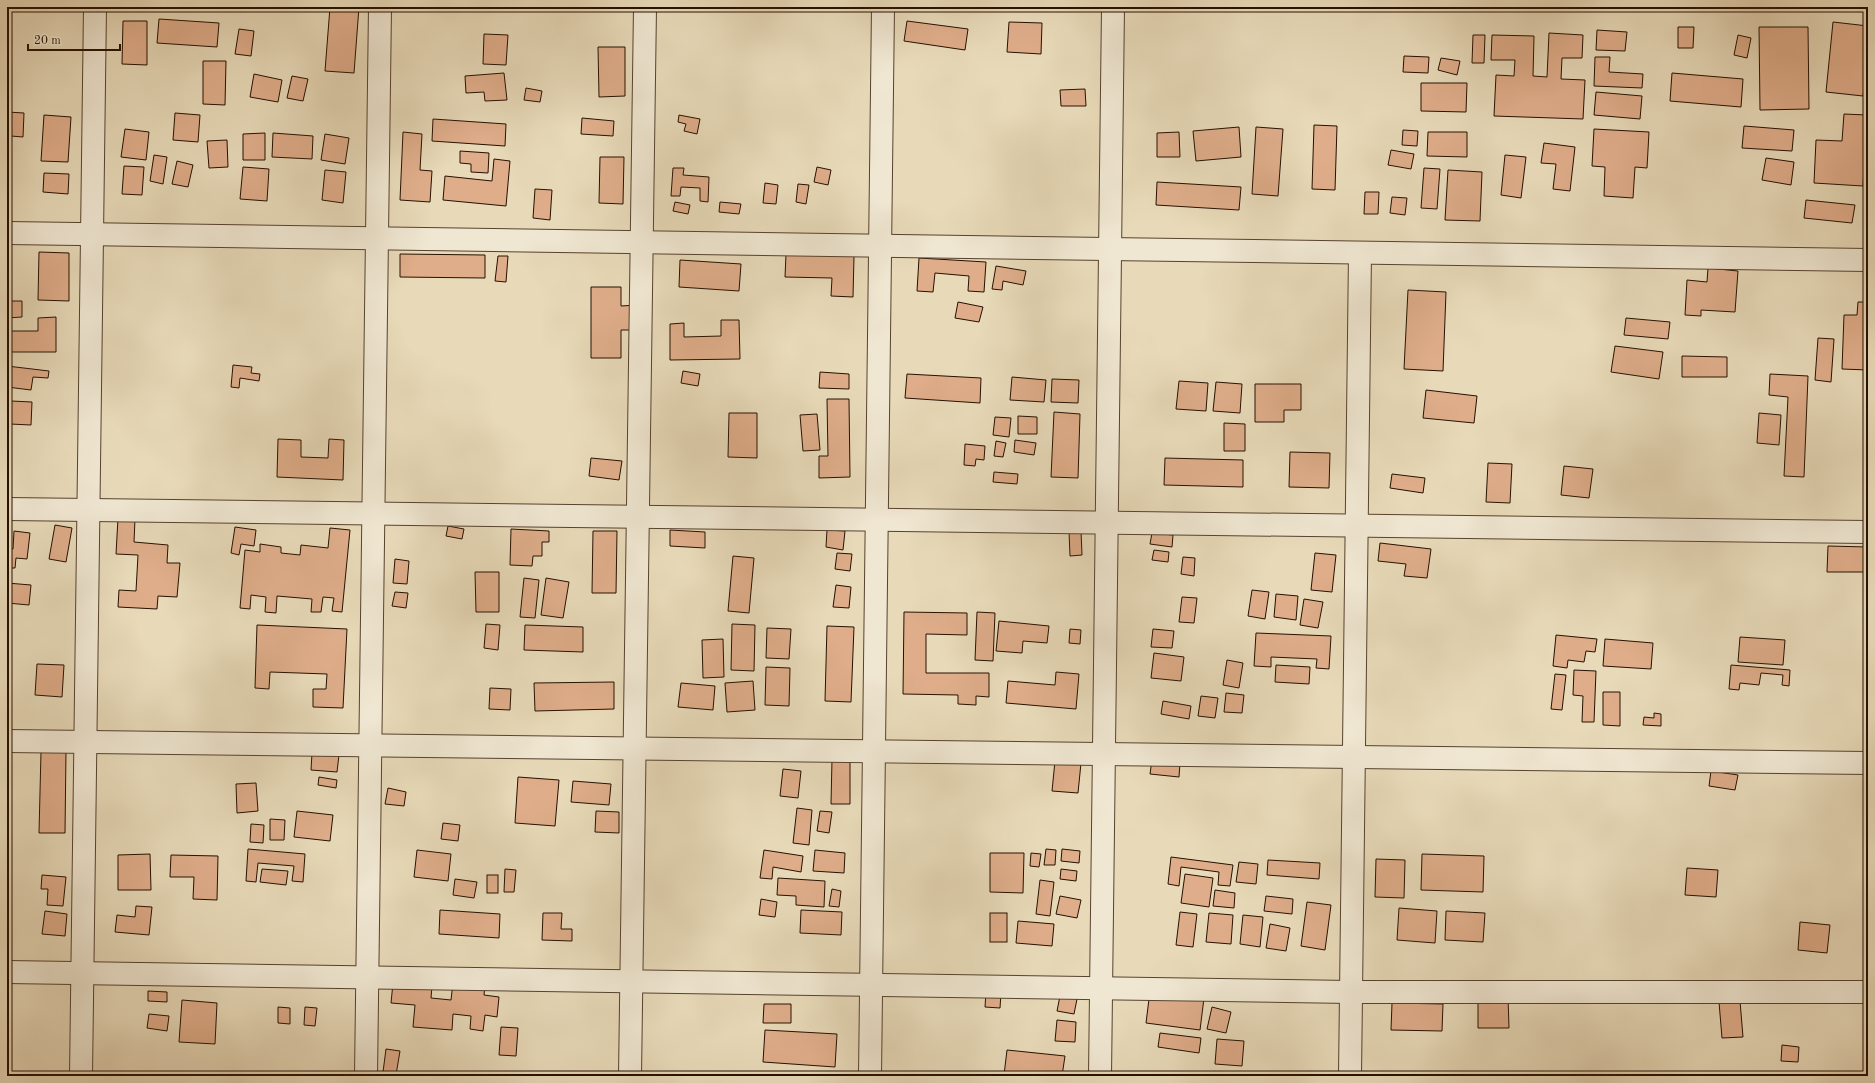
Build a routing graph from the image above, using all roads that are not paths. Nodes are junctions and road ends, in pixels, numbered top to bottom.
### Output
1 (95, 7) edge
2 (380, 7) edge
3 (645, 7) edge
4 (883, 7) edge
5 (1113, 7) edge
6 (7, 233) edge
7 (92, 234) junction
8 (376, 238) junction
9 (642, 242) junction
10 (880, 246) junction
11 (1110, 249) junction
12 (1360, 252) junction
13 (1868, 260) edge
14 (7, 509) edge
15 (88, 510) junction
16 (373, 514) junction
17 (638, 517) junction
18 (877, 520) junction
19 (1107, 523) junction
20 (1356, 525) junction
21 (1868, 532) edge
22 (7, 741) edge
23 (85, 741) junction
24 (370, 745) junction
25 (635, 748) junction
26 (874, 751) junction
27 (1104, 754) junction
28 (1353, 757) junction
29 (1868, 763) edge
30 (7, 972) edge
31 (82, 973) junction
32 (368, 977) junction
33 (631, 981) junction
34 (871, 985) junction
35 (1101, 988) junction
36 (1350, 992) junction
37 (1868, 992) edge
38 (81, 1076) edge
39 (366, 1076) edge
40 (630, 1076) edge
41 (870, 1076) edge
42 (1100, 1076) edge
43 (1350, 1076) edge

1 - 7 street
2 - 8 street
3 - 9 street
4 - 10 street
5 - 11 street
6 - 7 street
7 - 8 street
7 - 15 street
8 - 9 street
8 - 16 street
9 - 10 street
9 - 17 street
10 - 11 street
10 - 18 street
11 - 12 street
11 - 19 street
12 - 13 street
12 - 20 street
14 - 15 street
15 - 16 street
15 - 23 street
16 - 17 street
16 - 24 street
17 - 18 street
17 - 25 street
18 - 19 street
18 - 26 street
19 - 20 street
19 - 27 street
20 - 21 street
20 - 28 street
22 - 23 street
23 - 24 street
23 - 31 street
24 - 25 street
24 - 32 street
25 - 26 street
25 - 33 street
26 - 27 street
26 - 34 street
27 - 28 street
27 - 35 street
28 - 29 street
28 - 36 street
30 - 31 street
31 - 32 street
31 - 38 street
32 - 33 street
32 - 39 street
33 - 34 street
33 - 40 street
34 - 35 street
34 - 41 street
35 - 36 street
35 - 42 street
36 - 37 street
36 - 43 street

